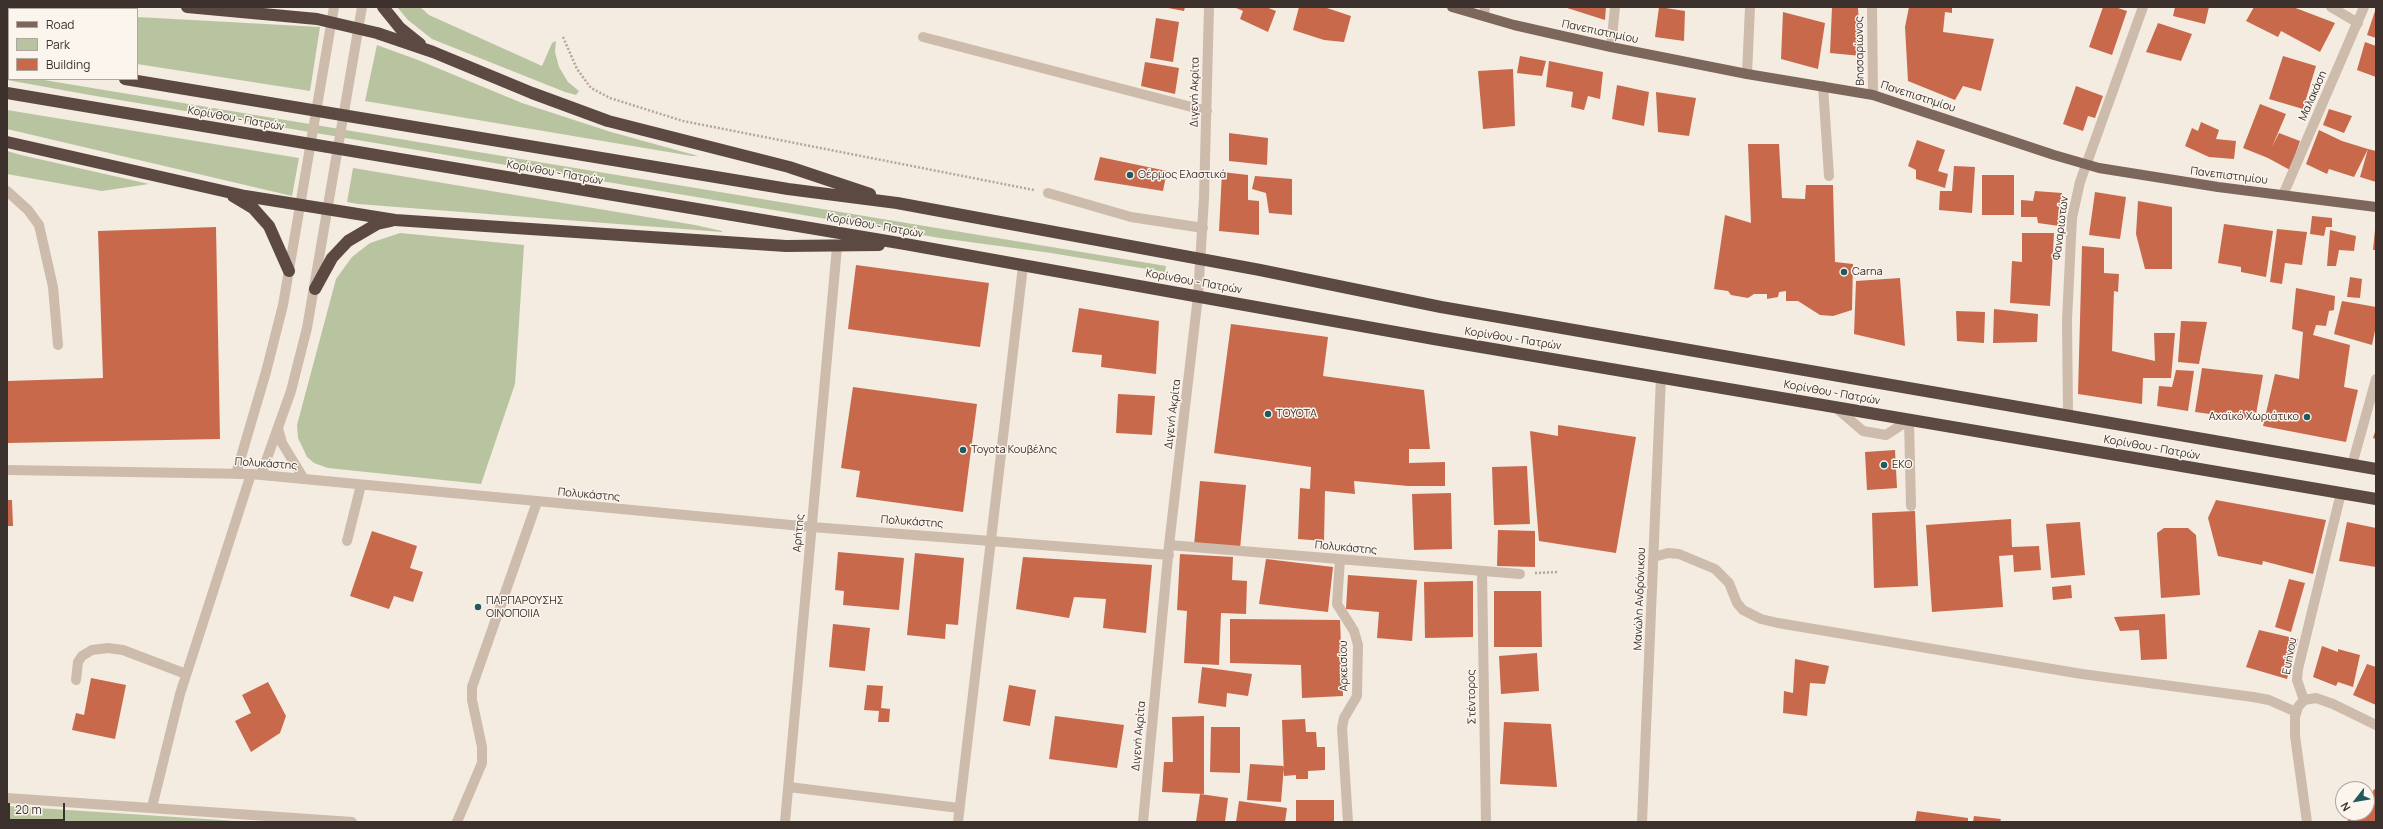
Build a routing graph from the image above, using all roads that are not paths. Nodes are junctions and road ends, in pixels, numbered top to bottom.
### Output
1 (186, 7) edge
2 (283, 7) edge
3 (334, 7) edge
4 (362, 7) edge
5 (383, 7) edge
6 (1209, 7) edge
7 (1452, 7) edge
8 (1615, 7) edge
9 (1750, 7) edge
10 (1872, 7) edge
11 (2142, 7) edge
12 (2331, 7) edge
13 (2364, 7) edge
14 (254, 12) junction
15 (1485, 12) edge
16 (332, 22) junction
17 (2358, 23) junction
18 (358, 28) junction
19 (923, 37) dead end
20 (1611, 47) junction
21 (433, 52) junction
22 (1746, 74) junction
23 (131, 80) edge
24 (1823, 86) junction
25 (7, 93) edge
26 (1873, 95) junction
27 (1207, 111) junction
28 (7, 142) edge
29 (2087, 165) junction
30 (1829, 176) dead end
31 (216, 189) junction
32 (7, 191) edge
33 (1048, 194) road end
34 (2283, 195) junction
35 (898, 204) junction
36 (301, 206) junction
37 (2376, 207) edge
38 (327, 210) junction
39 (395, 220) junction
40 (1203, 228) junction
41 (905, 244) junction
42 (837, 247) junction
43 (1201, 259) junction
44 (1023, 266) junction
45 (289, 271) junction
46 (315, 289) junction
47 (1198, 296) junction
48 (58, 345) dead end
49 (1661, 377) junction
50 (2376, 379) edge
51 (1834, 406) junction
52 (2068, 415) junction
53 (1909, 420) junction
54 (278, 428) junction
55 (2352, 465) junction
56 (2376, 469) edge
57 (7, 470) edge
58 (236, 474) junction
59 (256, 474) junction
60 (304, 479) junction
61 (361, 485) junction
62 (2341, 493) junction
63 (2376, 499) edge
64 (537, 502) junction
65 (1911, 506) dead end
66 (812, 527) junction
67 (990, 540) junction
68 (347, 541) dead end
69 (1169, 550) junction
70 (1654, 557) junction
71 (1340, 559) junction
72 (1482, 571) junction
73 (1520, 574) road end
74 (186, 674) junction
75 (76, 680) dead end
76 (2304, 700) junction
77 (2296, 712) junction
78 (2376, 725) edge
79 (789, 787) junction
80 (7, 798) edge
81 (152, 807) junction
82 (960, 808) junction
83 (305, 820) edge
84 (352, 822) edge
85 (456, 822) edge
86 (785, 822) edge
87 (958, 822) edge
88 (1143, 822) edge
89 (1348, 822) edge
90 (1486, 822) edge
91 (1642, 822) edge
92 (2307, 822) edge

1 - 14 highway
2 - 14 highway
3 - 16 street
4 - 18 street
5 - 21 highway
6 - 27 street, Διγενή Ακρίτα
7 - 15 main road, Πανεπιστημίου
8 - 20 street
9 - 22 street
10 - 26 street, Βησσαρίωνος
11 - 29 street, Φαναριωτών
12 - 17 street
13 - 17 street, Μαλακάση
14 - 16 highway
15 - 20 main road, Πανεπιστημίου
16 - 18 highway
16 - 36 street
17 - 34 street, Μαλακάση
18 - 21 highway
18 - 38 street
19 - 27 street
20 - 22 main road, Πανεπιστημίου
21 - 35 highway
22 - 24 main road, Πανεπιστημίου
23 - 35 highway, Κορίνθου - Πατρών
24 - 26 main road, Πανεπιστημίου
24 - 30 street
25 - 41 highway, Κορίνθου - Πατρών
26 - 29 main road, Πανεπιστημίου
27 - 40 street, Διγενή Ακρίτα
28 - 31 highway
29 - 34 main road, Πανεπιστημίου
29 - 52 street, Φαναριωτών
31 - 36 highway
31 - 45 highway
32 - 48 street
33 - 40 street
34 - 37 main road, Πανεπιστημίου
35 - 43 highway, Κορίνθου - Πατρών
36 - 38 highway
36 - 45 street
38 - 39 highway
38 - 46 street
39 - 42 highway
39 - 46 highway
40 - 43 street, Διγενή Ακρίτα
41 - 42 highway
41 - 44 highway, Κορίνθου - Πατρών
42 - 66 street, Αρήτης
43 - 47 street, Διγενή Ακρίτα
43 - 52 highway, Κορίνθου - Πατρών
44 - 47 highway, Κορίνθου - Πατρών
44 - 67 street
45 - 58 street
46 - 54 street
47 - 49 highway, Κορίνθου - Πατρών
47 - 69 street, Διγενή Ακρίτα
49 - 51 highway, Κορίνθου - Πατρών
49 - 70 street, Μανώλη Ανδρόνικου
50 - 55 street
51 - 53 highway, Κορίνθου - Πατρών
51 - 53 street
52 - 55 highway, Κορίνθου - Πατρών
53 - 62 highway, Κορίνθου - Πατρών
53 - 65 street
54 - 59 street
54 - 60 street
55 - 56 highway, Κορίνθου - Πατρών
57 - 58 street, Πολυκάστης
58 - 59 street, Πολυκάστης
59 - 60 street, Πολυκάστης
59 - 74 street
60 - 61 street, Πολυκάστης
61 - 64 street, Πολυκάστης
61 - 68 street
62 - 63 highway, Κορίνθου - Πατρών
62 - 76 street, Ευήνου
64 - 66 street, Πολυκάστης
64 - 85 street
66 - 67 street, Πολυκάστης
66 - 79 street, Αρήτης
67 - 69 street, Πολυκάστης
67 - 82 street
69 - 71 street, Πολυκάστης
69 - 88 street, Διγενή Ακρίτα
70 - 77 street
70 - 91 street, Μανώλη Ανδρόνικου
71 - 72 street, Πολυκάστης
71 - 89 street, Αρκεισίου
72 - 73 street, Πολυκάστης
72 - 90 street, Στέντορος
74 - 75 street
74 - 81 street
76 - 77 street
76 - 78 street
77 - 92 street
79 - 82 street
79 - 86 street, Αρήτης
80 - 81 street
81 - 83 street
82 - 87 street
83 - 84 street

